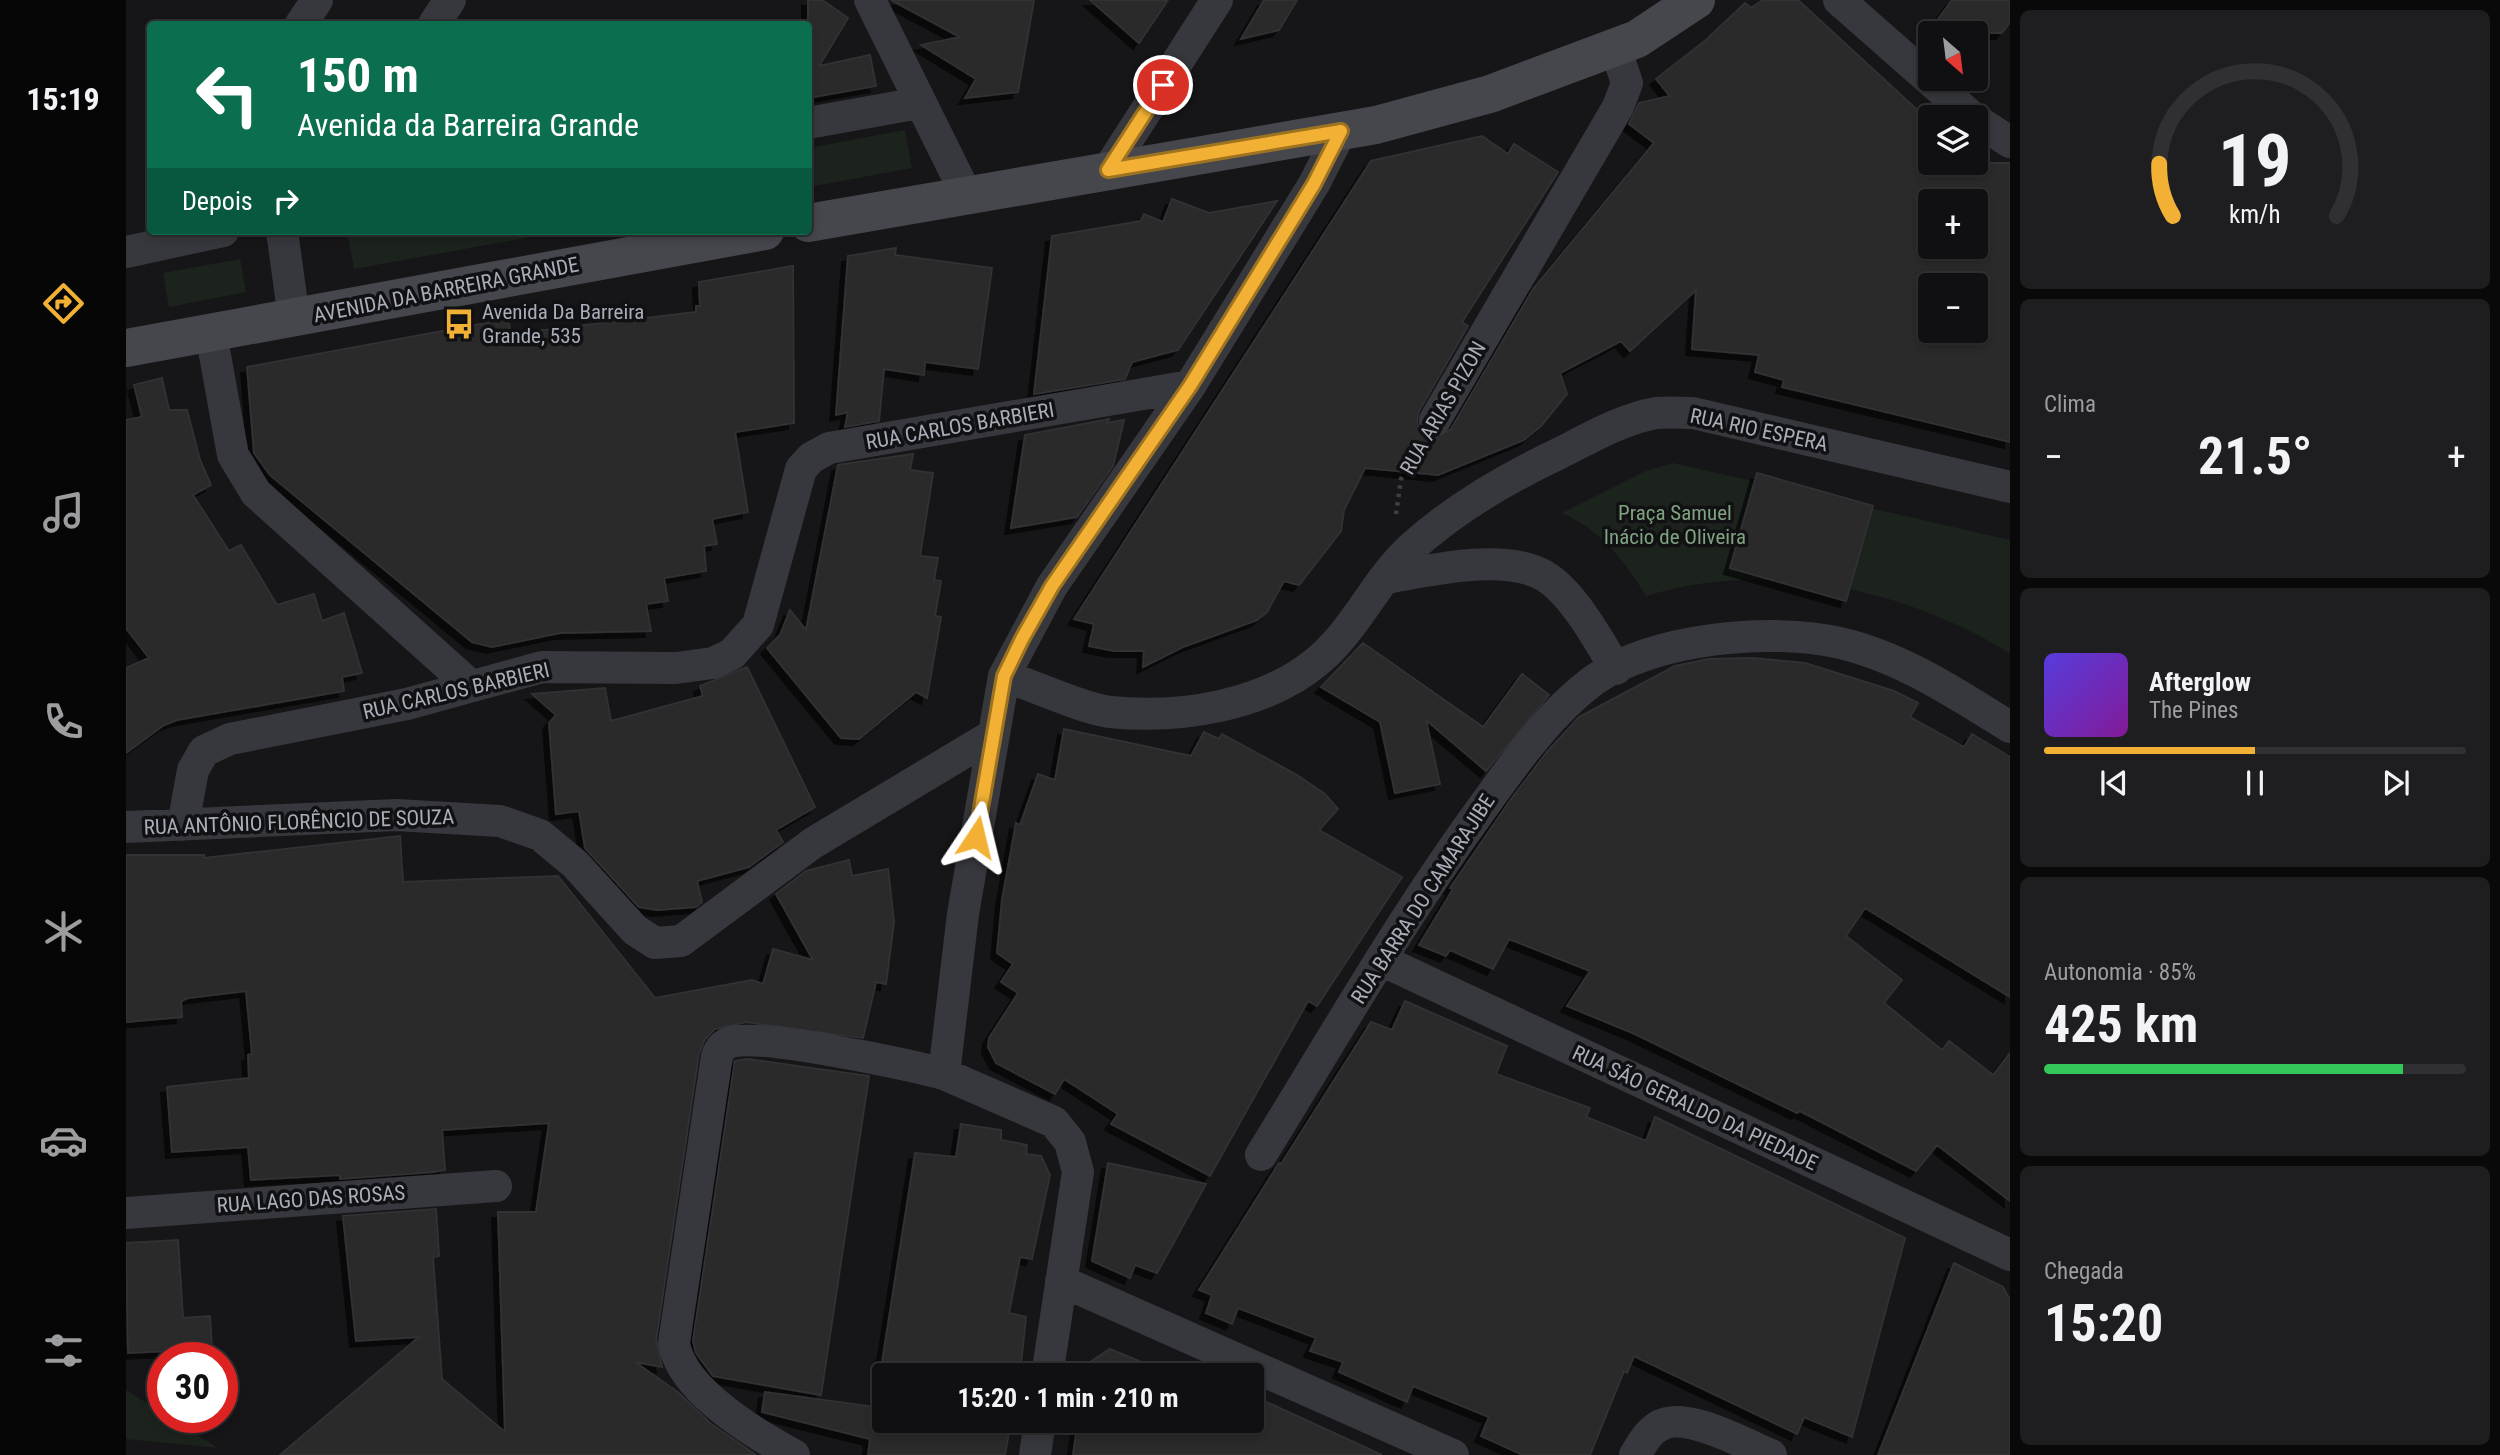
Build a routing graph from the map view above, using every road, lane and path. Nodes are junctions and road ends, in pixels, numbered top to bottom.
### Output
1 (317, 0) edge
2 (450, 0) edge
3 (870, 0) edge
4 (1217, 0) edge
5 (1696, 0) edge
6 (1839, 0) edge
7 (303, 21) edge
8 (436, 21) edge
9 (1615, 47) junction
10 (919, 103) junction
11 (1958, 105) edge
12 (812, 122) edge
13 (1988, 128) edge
14 (1341, 131) junction
15 (2010, 142) edge
16 (1108, 170) junction
17 (966, 194) junction
18 (812, 222) edge
19 (187, 235) edge
20 (283, 235) edge
21 (743, 235) edge
22 (169, 237) edge
23 (126, 252) edge
24 (294, 318) junction
25 (211, 333) junction
26 (126, 348) edge
27 (1190, 386) junction
28 (1435, 420) joint
29 (2010, 487) edge
30 (1396, 516) dead end
31 (1387, 578) junction
32 (1616, 669) junction
33 (1004, 676) junction
34 (471, 686) junction
35 (2010, 727) edge
36 (993, 735) junction
37 (183, 825) junction
38 (126, 827) edge
39 (1381, 960) junction
40 (944, 1074) junction
41 (1261, 1155) dead end
42 (496, 1186) dead end
43 (126, 1213) edge
44 (2010, 1255) edge
45 (1061, 1281) junction
46 (1049, 1363) edge
47 (1038, 1433) edge
48 (794, 1455) edge
49 (1035, 1455) edge
50 (1453, 1455) edge
51 (1635, 1455) edge
52 (1771, 1455) edge

1 - 7 street
2 - 8 street
3 - 10 street
4 - 16 street
5 - 9 main road
6 - 11 street
9 - 14 main road
9 - 28 street, RUA ARIAS PIZON
10 - 12 street
10 - 17 street
13 - 15 street
14 - 16 main road
14 - 27 street
16 - 17 main road
17 - 18 main road
19 - 22 street
20 - 24 street
21 - 24 main road, AVENIDA DA BARREIRA GRANDE
22 - 23 street
24 - 25 main road, AVENIDA DA BARREIRA GRANDE
25 - 26 main road, AVENIDA DA BARREIRA GRANDE
25 - 34 street
27 - 33 street
27 - 34 street, RUA CARLOS BARBIERI
28 - 30 path, RUA ARIAS PIZON
29 - 31 street, RUA RIO ESPERA
31 - 32 street
31 - 33 street
32 - 35 street, RUA BARRA DO CAMARAJIBE
32 - 39 street, RUA BARRA DO CAMARAJIBE
33 - 36 street
34 - 37 street, RUA CARLOS BARBIERI
36 - 37 street, RUA ANTÔNIO FLORÊNCIO DE SOUZA
36 - 40 street
37 - 38 street, RUA ANTÔNIO FLORÊNCIO DE SOUZA
39 - 41 street, RUA BARRA DO CAMARAJIBE
39 - 44 street, RUA SÃO GERALDO DA PIEDADE
40 - 45 street
40 - 48 street
42 - 43 street, RUA LAGO DAS ROSAS
45 - 46 street
45 - 50 street
47 - 49 street
51 - 52 street

